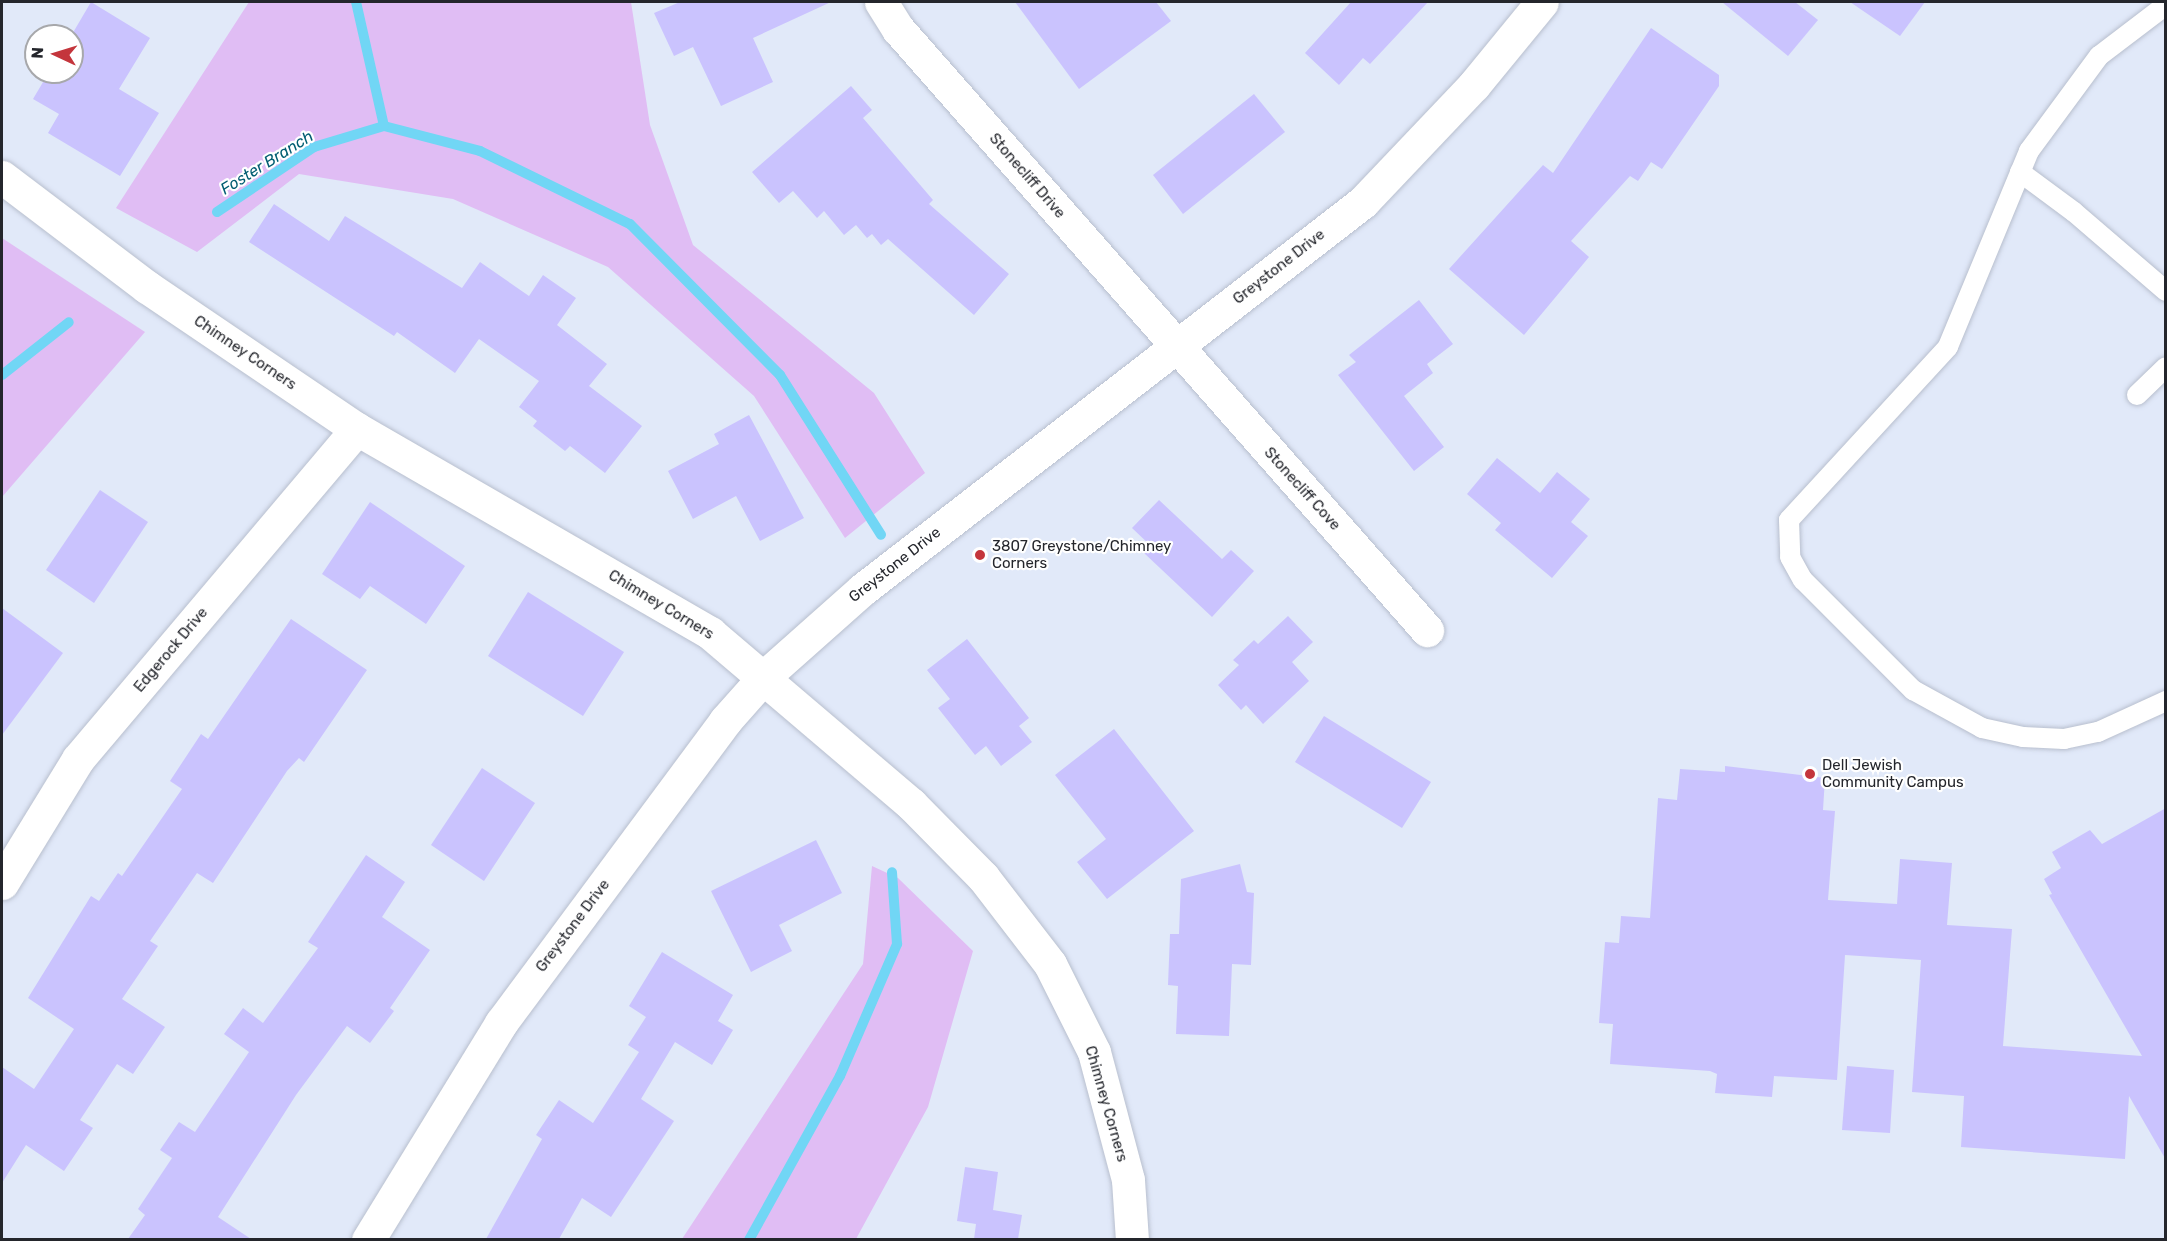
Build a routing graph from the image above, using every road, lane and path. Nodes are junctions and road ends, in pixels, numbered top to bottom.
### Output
1 (881, 2) edge
2 (1542, 2) edge
3 (2166, 5) edge
4 (2020, 172) junction
5 (2, 177) edge
6 (2166, 291) edge
7 (1177, 348) junction
8 (2166, 367) edge
9 (2137, 395) dead end
10 (357, 429) junction
11 (1427, 630) dead end
12 (765, 676) junction
13 (2166, 701) edge
14 (2, 883) edge
15 (368, 1239) edge
16 (1132, 1239) edge

1 - 7 street, Stonecliff Drive
2 - 7 street, Greystone Drive
3 - 4 lane
4 - 6 lane
4 - 13 lane
5 - 10 street, Chimney Corners
7 - 11 street, Stonecliff Cove
7 - 12 street, Greystone Drive
8 - 9 lane
10 - 12 street, Chimney Corners
10 - 14 street, Edgerock Drive
12 - 15 street, Greystone Drive
12 - 16 street, Chimney Corners

